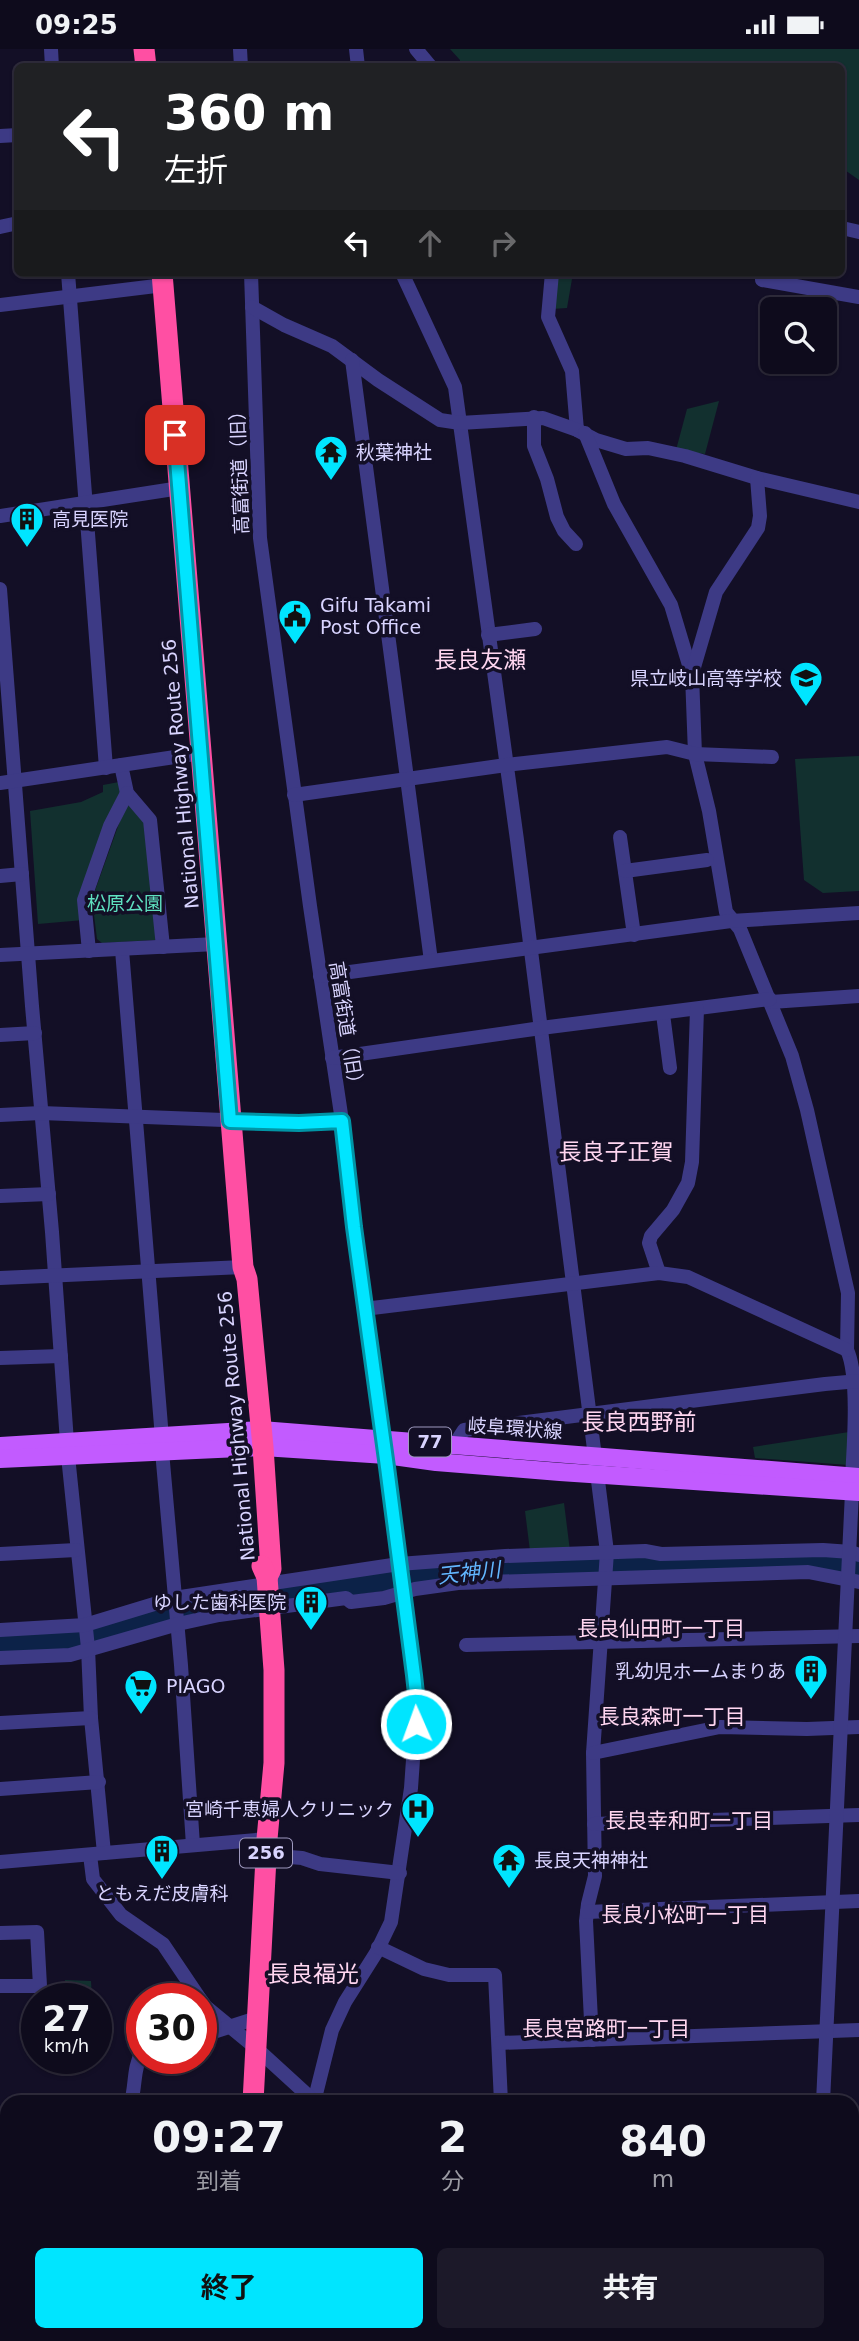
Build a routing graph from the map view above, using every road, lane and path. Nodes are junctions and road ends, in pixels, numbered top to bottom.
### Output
1 (416, 49) edge
2 (428, 63) edge
3 (68, 277) edge
4 (251, 277) edge
5 (404, 277) edge
6 (552, 277) edge
7 (762, 277) edge
8 (163, 279) edge
9 (70, 296) junction
10 (859, 297) edge
11 (0, 305) edge
12 (252, 307) junction
13 (352, 360) junction
14 (534, 417) junction
15 (460, 423) junction
16 (581, 431) junction
17 (757, 478) junction
18 (180, 488) junction
19 (859, 502) edge
20 (87, 503) junction
21 (0, 516) edge
22 (576, 544) dead end
23 (0, 589) edge
24 (1, 621) edge
25 (535, 629) dead end
26 (488, 635) junction
27 (692, 675) junction
28 (5, 702) edge
29 (202, 753) junction
30 (695, 754) junction
31 (772, 757) dead end
32 (121, 765) junction
33 (506, 765) junction
34 (106, 768) junction
35 (407, 780) junction
36 (16, 781) junction
37 (0, 783) edge
38 (127, 793) junction
39 (294, 795) junction
40 (620, 837) dead end
41 (707, 860) dead end
42 (625, 871) junction
43 (22, 874) junction
44 (0, 876) edge
45 (859, 913) edge
46 (731, 921) junction
47 (634, 935) junction
48 (216, 944) junction
49 (163, 947) junction
50 (530, 948) junction
51 (122, 950) junction
52 (89, 951) junction
53 (29, 954) junction
54 (0, 955) edge
55 (431, 961) junction
56 (320, 976) junction
57 (859, 996) edge
58 (771, 1001) junction
59 (697, 1009) junction
60 (663, 1014) junction
61 (541, 1028) junction
62 (35, 1033) junction
63 (0, 1035) edge
64 (332, 1058) junction
65 (670, 1068) dead end
66 (41, 1113) junction
67 (0, 1115) edge
68 (136, 1116) junction
69 (230, 1121) junction
70 (342, 1121) junction
71 (49, 1194) junction
72 (0, 1196) edge
73 (243, 1269) junction
74 (148, 1272) junction
75 (659, 1273) junction
76 (55, 1275) junction
77 (0, 1278) edge
78 (573, 1284) junction
79 (364, 1309) junction
80 (847, 1350) junction
81 (61, 1356) junction
82 (0, 1359) edge
83 (858, 1382) edge
84 (589, 1414) junction
85 (257, 1438) junction
86 (162, 1444) junction
87 (455, 1444) junction
88 (857, 1444) edge
89 (0, 1446) edge
90 (384, 1447) junction
91 (68, 1450) junction
92 (594, 1455) junction
93 (0, 1459) edge
94 (597, 1473) junction
95 (856, 1485) edge
96 (76, 1550) junction
97 (607, 1552) junction
98 (0, 1554) edge
99 (853, 1554) edge
100 (399, 1564) junction
101 (606, 1576) junction
102 (852, 1578) edge
103 (403, 1590) junction
104 (268, 1593) junction
105 (174, 1599) junction
106 (178, 1624) junction
107 (85, 1627) junction
108 (0, 1630) edge
109 (852, 1637) edge
110 (601, 1642) junction
111 (466, 1646) dead end
112 (87, 1649) junction
113 (0, 1658) edge
114 (91, 1718) junction
115 (0, 1723) edge
116 (840, 1727) junction
117 (859, 1727) edge
118 (593, 1753) junction
119 (99, 1782) junction
120 (0, 1789) edge
121 (859, 1815) edge
122 (836, 1816) junction
123 (594, 1824) junction
124 (193, 1846) junction
125 (266, 1847) junction
126 (97, 1854) junction
127 (0, 1861) edge
128 (400, 1873) junction
129 (859, 1901) edge
130 (832, 1902) junction
131 (587, 1912) junction
132 (0, 1933) edge
133 (379, 1948) junction
134 (190, 1983) edge
135 (0, 1986) edge
136 (217, 2016) edge
137 (257, 2018) junction
138 (229, 2025) junction
139 (217, 2030) edge
140 (859, 2030) edge
141 (826, 2031) junction
142 (592, 2040) junction
143 (499, 2043) junction
144 (256, 2047) junction
145 (135, 2074) edge
146 (133, 2095) edge
147 (253, 2095) edge
148 (308, 2095) edge
149 (316, 2095) edge
150 (501, 2095) edge
151 (823, 2095) edge

1 - 2 street
3 - 9 street
4 - 12 street, 高富街道（旧）
5 - 15 street
6 - 16 street
7 - 10 street
8 - 9 street
8 - 18 highway, National Highway Route 256 / 256
9 - 11 street
9 - 20 street
12 - 13 street
12 - 39 street, 高富街道（旧）
13 - 15 street
13 - 35 street
14 - 15 street
14 - 16 street
14 - 22 street
15 - 26 street
16 - 17 street
16 - 27 street
17 - 19 street
17 - 27 street
18 - 20 street
18 - 29 highway, National Highway Route 256 / 256
20 - 21 street
20 - 34 street
23 - 24 street
24 - 28 street
25 - 26 street
26 - 33 street
27 - 30 street
28 - 36 street
29 - 32 street
29 - 48 highway, National Highway Route 256 / 256
30 - 31 street
30 - 33 street
30 - 46 street
32 - 34 street
32 - 38 street
33 - 35 street
33 - 50 street
34 - 36 street
35 - 39 street
35 - 55 street
36 - 37 street
36 - 43 street
38 - 49 street
38 - 52 street
39 - 56 street, 高富街道（旧）
40 - 42 street
41 - 42 street
42 - 47 street
43 - 44 street
43 - 53 street
45 - 46 street
46 - 47 street
46 - 58 street
47 - 50 street
48 - 49 street
48 - 69 highway, National Highway Route 256 / 256
49 - 51 street
50 - 55 street
50 - 61 street
51 - 52 street
51 - 68 street
52 - 53 street
53 - 54 street
53 - 62 street
55 - 56 street
56 - 64 street, 高富街道（旧）
57 - 58 street
58 - 59 street
58 - 80 street
59 - 60 street
59 - 75 street
60 - 61 street
60 - 65 street
61 - 64 street
61 - 78 street
62 - 63 street
62 - 66 street
64 - 70 street, 高富街道（旧）
66 - 67 street
66 - 68 street
66 - 71 street
68 - 69 street
68 - 74 street
69 - 70 street
69 - 73 highway, National Highway Route 256 / 256
70 - 79 street, 高富街道（旧）
71 - 72 street
71 - 76 street
73 - 74 street
73 - 85 highway, National Highway Route 256 / 256
74 - 76 street
74 - 86 street
75 - 78 street
75 - 80 street
76 - 77 street
76 - 81 street
78 - 79 street
78 - 84 street
79 - 90 street, 高富街道（旧）
80 - 83 street
81 - 82 street
81 - 91 street
83 - 84 street
83 - 88 street
84 - 87 street
84 - 92 street
85 - 86 main road, 岐阜環状線 / 77
85 - 90 main road, 岐阜環状線 / 77
85 - 104 highway, National Highway Route 256 / 256
86 - 91 main road, 岐阜環状線 / 77
86 - 105 street
87 - 90 main road, 岐阜環状線 / 77
87 - 92 main road, 岐阜環状線 / 77
88 - 95 street
89 - 91 main road, 岐阜環状線 / 77
90 - 94 main road, 岐阜環状線 / 77
90 - 100 street, 高富街道（旧）
91 - 93 main road, 岐阜環状線 / 77
91 - 96 street
92 - 94 street
92 - 95 main road, 岐阜環状線 / 77
94 - 95 main road, 岐阜環状線 / 77
94 - 97 street
95 - 99 street
96 - 98 street
96 - 107 street
97 - 99 street
97 - 100 street
97 - 101 street
99 - 102 street
100 - 103 street, 高富街道（旧）
100 - 104 street
101 - 102 street
101 - 103 street
101 - 110 street
102 - 109 street
103 - 104 street
103 - 128 street, 高富街道（旧）
104 - 105 street
104 - 106 street
104 - 125 highway, National Highway Route 256 / 256
105 - 106 street
105 - 107 street
106 - 112 street
106 - 124 street
107 - 108 street
107 - 112 street
109 - 110 street
109 - 116 street
110 - 111 street
110 - 118 street
112 - 113 street
112 - 114 street
114 - 115 street
114 - 119 street
116 - 117 street
116 - 118 street
116 - 122 street
118 - 123 street
119 - 120 street
119 - 126 street
121 - 122 street
122 - 123 street
122 - 130 street
123 - 131 street
124 - 125 street
124 - 126 street
125 - 128 street
125 - 137 highway, National Highway Route 256 / 256
126 - 127 street
126 - 134 street
128 - 133 street, 高富街道（旧）
129 - 130 street
130 - 131 street
130 - 141 street
131 - 142 street
132 - 135 street
133 - 143 street
133 - 149 street, 高富街道（旧）
136 - 138 street
137 - 138 street
137 - 144 highway, National Highway Route 256 / 256
138 - 139 street
138 - 144 street
140 - 141 street
141 - 142 street
141 - 151 street
142 - 143 street
143 - 150 street
144 - 147 highway, National Highway Route 256 / 256
144 - 148 street
145 - 146 street

